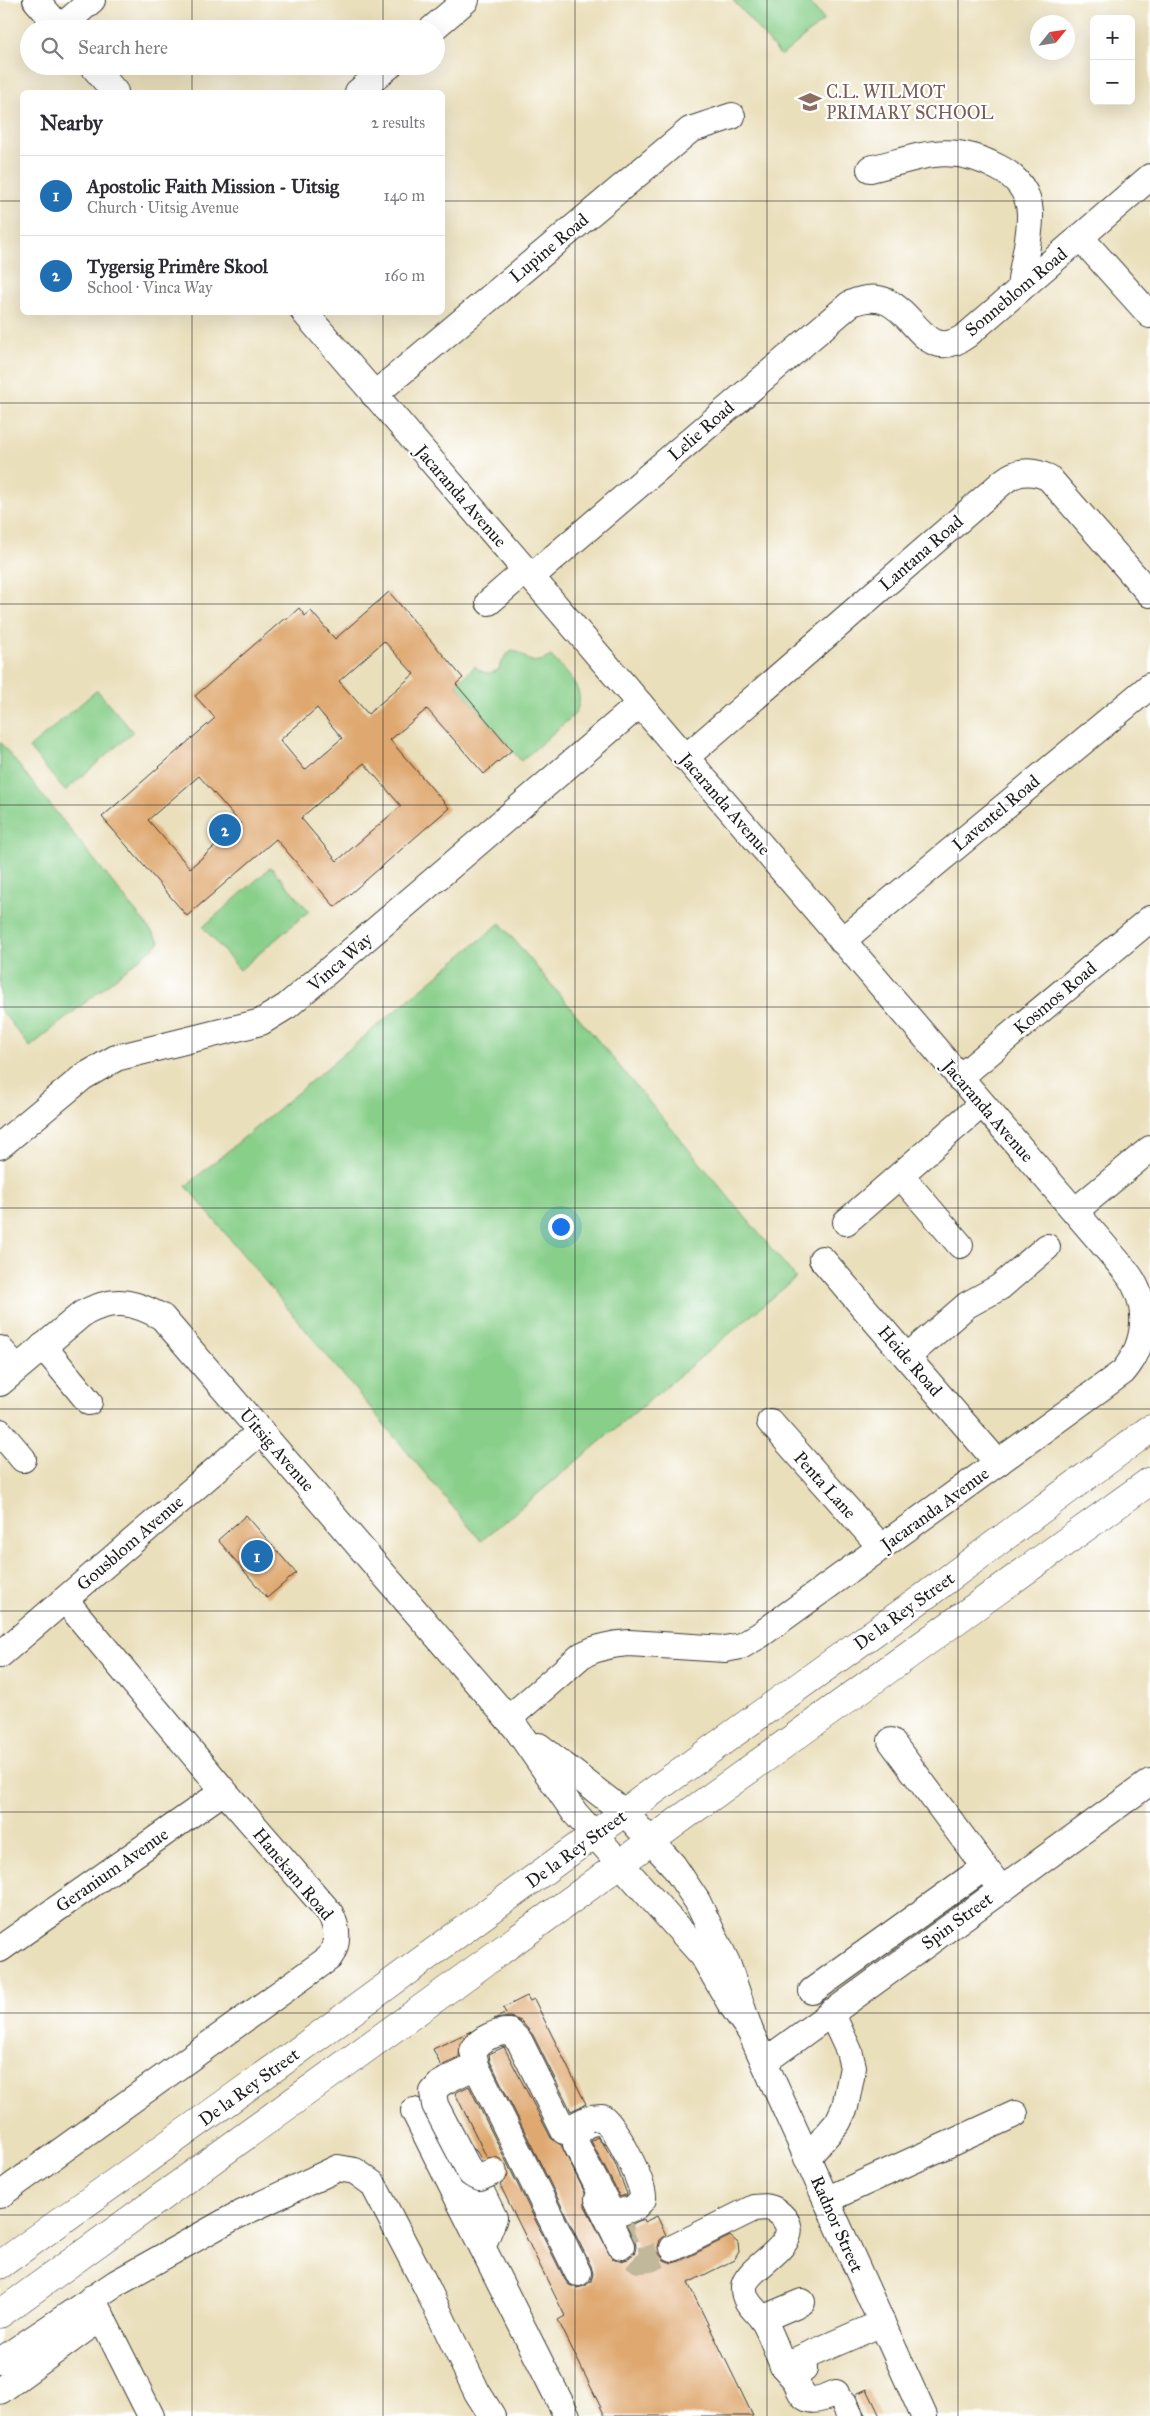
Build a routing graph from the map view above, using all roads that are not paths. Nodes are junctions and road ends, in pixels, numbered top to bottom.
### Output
1 (36, 0) edge
2 (92, 0) edge
3 (466, 0) edge
4 (53, 20) edge
5 (69, 20) edge
6 (443, 20) edge
7 (101, 75) edge
8 (378, 75) edge
9 (113, 90) edge
10 (360, 90) edge
11 (732, 116) dead end
12 (870, 169) dead end
13 (1150, 177) edge
14 (1080, 237) junction
15 (1020, 289) junction
16 (876, 298) joint
17 (307, 315) edge
18 (1150, 315) edge
19 (374, 395) junction
20 (528, 574) junction
21 (1150, 594) edge
22 (490, 602) dead end
23 (1150, 686) edge
24 (640, 704) junction
25 (685, 758) junction
26 (1150, 919) edge
27 (842, 941) junction
28 (959, 1078) junction
29 (982, 1104) junction
30 (0, 1146) edge
31 (1150, 1149) edge
32 (901, 1176) junction
33 (1074, 1211) junction
34 (846, 1222) dead end
35 (960, 1245) dead end
36 (1047, 1247) dead end
37 (822, 1259) dead end
38 (43, 1346) junction
39 (907, 1357) junction
40 (6, 1367) edge
41 (89, 1402) dead end
42 (770, 1422) dead end
43 (1150, 1429) edge
44 (0, 1432) edge
45 (261, 1432) junction
46 (23, 1458) dead end
47 (998, 1463) junction
48 (1150, 1481) edge
49 (881, 1547) junction
50 (65, 1600) junction
51 (0, 1654) edge
52 (512, 1724) junction
53 (891, 1741) dead end
54 (1150, 1782) edge
55 (224, 1791) junction
56 (625, 1813) junction
57 (594, 1836) junction
58 (652, 1840) junction
59 (620, 1864) junction
60 (985, 1867) junction
61 (1001, 1889) junction
62 (0, 1949) edge
63 (812, 1991) dead end
64 (832, 2012) junction
65 (750, 2031) junction
66 (764, 2062) junction
67 (476, 2066) junction
68 (414, 2111) dead end
69 (1015, 2114) dead end
70 (592, 2120) junction
71 (564, 2132) junction
72 (807, 2158) junction
73 (0, 2195) edge
74 (826, 2200) junction
75 (483, 2245) junction
76 (621, 2246) tunnel mouth
77 (673, 2248) tunnel mouth
78 (0, 2265) edge
79 (578, 2273) dead end
80 (802, 2302) dead end
81 (97, 2307) junction
82 (0, 2314) edge
83 (762, 2320) junction
84 (882, 2323) junction
85 (0, 2362) edge
86 (790, 2374) junction
87 (0, 2391) edge
88 (839, 2398) edge
89 (151, 2416) edge
90 (492, 2416) edge
91 (567, 2416) edge
92 (924, 2416) edge

1 - 4 street
2 - 5 street
3 - 6 street
7 - 9 street
8 - 10 street
11 - 19 street, Lupine Road
12 - 15 street
13 - 14 street, Sonneblom Road
14 - 15 street, Sonneblom Road
14 - 18 street
15 - 16 street, Sonneblom Road
16 - 20 street, Lelie Road
17 - 19 street, Jacaranda Avenue
19 - 20 street, Jacaranda Avenue
20 - 22 street, Lelie Road
20 - 24 street, Jacaranda Avenue
21 - 25 street, Lantana Road
23 - 27 street, Laventel Road
24 - 25 street, Jacaranda Avenue
24 - 30 street, Vinca Way
25 - 27 street, Jacaranda Avenue
26 - 28 street, Kosmos Road
27 - 28 street, Jacaranda Avenue
28 - 29 street, Jacaranda Avenue
29 - 32 street
29 - 33 street, Jacaranda Avenue
31 - 33 street
32 - 34 street
32 - 35 street
33 - 47 street, Jacaranda Avenue
36 - 39 street
37 - 39 street, Heide Road
38 - 40 street, Uitsig Avenue
38 - 41 street
38 - 45 street, Uitsig Avenue
39 - 47 street, Heide Road
42 - 49 street, Penta Lane
43 - 56 main road, De la Rey Street
44 - 46 street
45 - 50 street, Gousblom Avenue
45 - 52 street, Uitsig Avenue
47 - 49 street, Jacaranda Avenue
48 - 58 main road
49 - 52 street, Jacaranda Avenue
50 - 51 street, Gousblom Avenue
50 - 55 street, Hanekam Road
52 - 56 street, Uitsig Avenue
52 - 57 street, Uitsig Avenue
53 - 60 street
54 - 61 street, Spin Street
55 - 62 street, Geranium Avenue
55 - 73 street, Hanekam Road
56 - 57 main road, De la Rey Street
56 - 58 street, Uitsig Avenue
57 - 59 street, Uitsig Avenue
57 - 78 main road, De la Rey Street
58 - 59 main road
58 - 65 street, Radnor Street
59 - 65 street, Radnor Street
59 - 82 main road
60 - 61 street
60 - 63 street
61 - 64 street, Spin Street
64 - 66 street, Spin Street
64 - 72 street
65 - 66 street, Radnor Street
66 - 72 street, Radnor Street
67 - 71 street
67 - 75 street, bridge
67 - 79 street
68 - 75 street
69 - 74 street
70 - 70 street, bridge
70 - 71 street
71 - 76 street
72 - 74 street, Radnor Street
74 - 84 street, Radnor Street
75 - 91 street
77 - 83 street
80 - 83 street
81 - 85 street
81 - 87 street
81 - 89 street
81 - 90 street
83 - 86 street
84 - 86 street
84 - 92 street, Radnor Street
86 - 88 street

